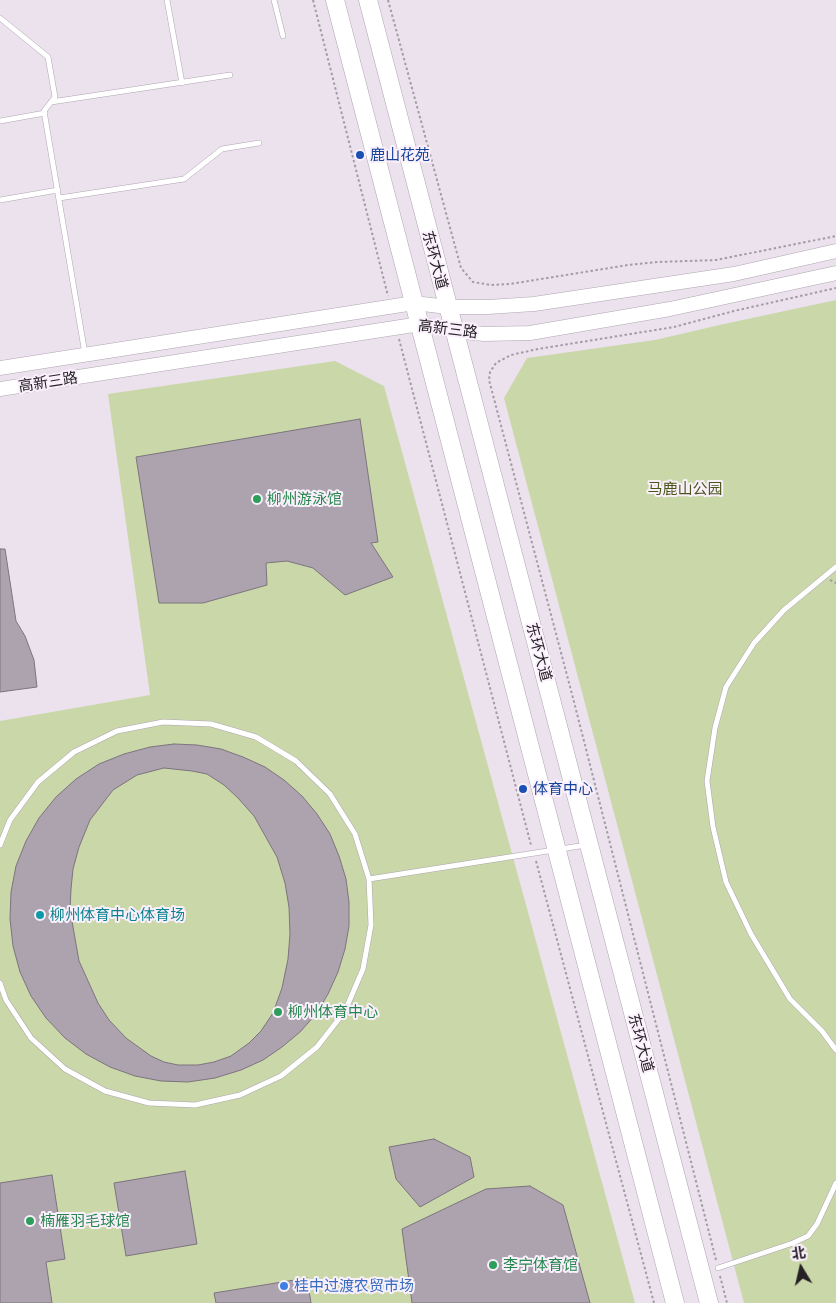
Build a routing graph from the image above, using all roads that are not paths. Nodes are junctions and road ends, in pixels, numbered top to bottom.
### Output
1 (167, 0) edge
2 (274, 0) edge
3 (335, 0) edge
4 (368, 0) edge
5 (0, 18) edge
6 (283, 36) dead end
7 (230, 76) dead end
8 (182, 83) junction
9 (51, 102) junction
10 (45, 113) junction
11 (0, 121) edge
12 (258, 142) dead end
13 (58, 190) junction
14 (59, 198) junction
15 (0, 200) edge
16 (836, 252) edge
17 (836, 273) edge
18 (414, 303) junction
19 (448, 307) junction
20 (420, 324) junction
21 (455, 331) junction
22 (85, 355) junction
23 (0, 368) edge
24 (0, 389) edge
25 (836, 567) edge
26 (589, 844) junction
27 (0, 845) edge
28 (556, 850) junction
29 (368, 879) junction
30 (0, 983) edge
31 (836, 1050) edge
32 (836, 1183) edge
33 (718, 1268) road end
34 (675, 1303) edge
35 (709, 1303) edge

1 - 8 lane
2 - 6 lane
3 - 18 highway, 东环大道
4 - 19 highway, 东环大道
5 - 9 lane
7 - 8 lane
8 - 9 lane
9 - 10 lane
10 - 11 lane
10 - 13 lane
12 - 14 lane
13 - 14 lane
13 - 15 lane
14 - 22 lane
16 - 19 main road, 高新三路
17 - 21 main road, 高新三路
18 - 19 main road, 高新三路
18 - 20 highway, 东环大道
18 - 22 main road, 高新三路
19 - 21 highway, 东环大道
20 - 21 main road, 高新三路
20 - 24 main road, 高新三路
20 - 28 highway, 东环大道
21 - 26 highway, 东环大道
22 - 23 main road, 高新三路
25 - 31 lane
26 - 28 lane
26 - 35 highway, 东环大道
27 - 29 lane
28 - 29 lane
28 - 34 highway, 东环大道
29 - 30 lane
32 - 33 lane

